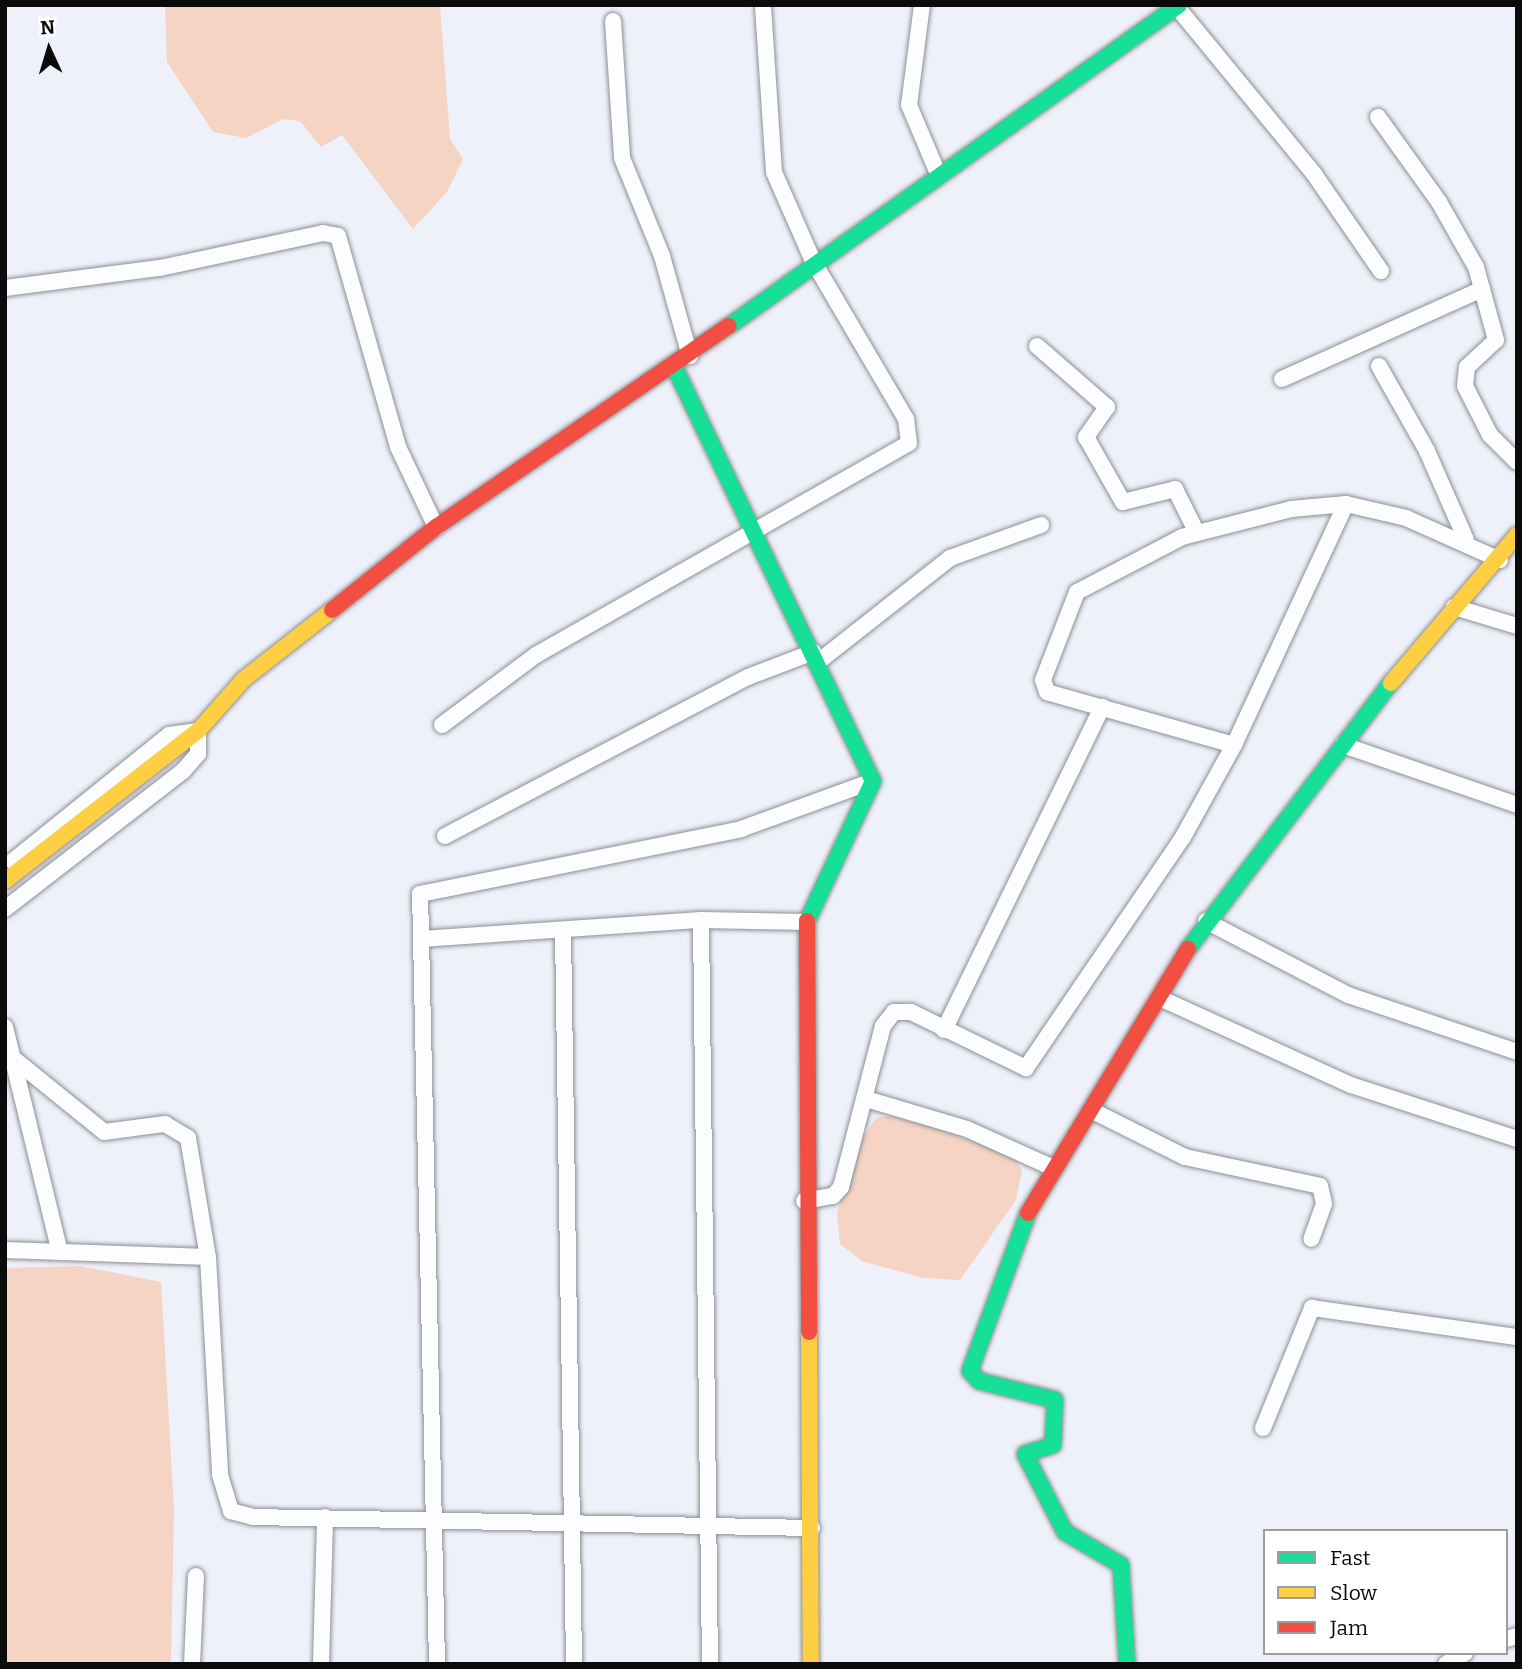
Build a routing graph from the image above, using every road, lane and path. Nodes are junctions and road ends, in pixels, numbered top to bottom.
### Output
1 (763, 5) edge
2 (922, 5) edge
3 (1178, 6) edge
4 (613, 21) dead end
5 (1378, 117) dead end
6 (939, 176) junction
7 (813, 261) junction
8 (1381, 271) dead end
9 (5, 288) edge
10 (1482, 289) junction
11 (1037, 346) dead end
12 (690, 356) junction
13 (674, 366) junction
14 (1379, 366) dead end
15 (1282, 379) dead end
16 (1517, 462) edge
17 (1346, 504) junction
18 (1041, 525) dead end
19 (436, 527) junction
20 (749, 531) junction
21 (1197, 533) junction
22 (1517, 535) edge
23 (1466, 540) junction
24 (1500, 560) junction
25 (1454, 607) junction
26 (1517, 626) edge
27 (816, 657) junction
28 (1102, 706) junction
29 (442, 725) dead end
30 (198, 731) junction
31 (1234, 745) junction
32 (1343, 745) junction
33 (873, 780) junction
34 (1517, 805) edge
35 (445, 836) dead end
36 (5, 867) edge
37 (5, 881) edge
38 (5, 909) edge
39 (701, 920) junction
40 (1206, 921) junction
41 (806, 922) junction
42 (563, 930) junction
43 (421, 939) junction
44 (1161, 999) junction
45 (5, 1027) edge
46 (944, 1030) junction
47 (1517, 1052) edge
48 (9, 1055) junction
49 (866, 1100) junction
50 (1091, 1110) junction
51 (1517, 1139) edge
52 (1051, 1167) junction
53 (804, 1200) junction
54 (1311, 1239) dead end
55 (59, 1249) junction
56 (5, 1250) edge
57 (208, 1257) junction
58 (1517, 1337) edge
59 (1263, 1429) dead end
60 (325, 1517) junction
61 (433, 1521) junction
62 (710, 1522) junction
63 (568, 1524) junction
64 (812, 1528) junction
65 (196, 1576) dead end
66 (1462, 1655) edge
67 (192, 1664) edge
68 (321, 1664) edge
69 (437, 1664) edge
70 (573, 1664) edge
71 (710, 1664) edge
72 (811, 1664) edge
73 (1127, 1664) edge
74 (1446, 1664) edge

1 - 7 street
2 - 6 street
3 - 6 street
3 - 8 street
4 - 12 street
5 - 10 street
6 - 7 street
7 - 12 street
7 - 20 street
9 - 19 street
10 - 15 street
10 - 16 street
11 - 21 street
12 - 13 street
13 - 19 street
13 - 20 street
14 - 23 street
17 - 21 street
17 - 23 street
17 - 31 street
18 - 27 street
19 - 30 street
20 - 27 street
20 - 29 street
21 - 28 street
22 - 24 street
23 - 24 street
24 - 25 street
25 - 26 street
25 - 32 street
27 - 33 street
27 - 35 street
28 - 31 street
28 - 46 street
30 - 36 street
30 - 37 street
30 - 38 street
31 - 46 street
32 - 34 street
32 - 40 street
33 - 41 street
33 - 43 street
39 - 41 street
39 - 42 street
39 - 62 street
40 - 44 street
40 - 47 street
41 - 53 street
42 - 43 street
42 - 63 street
43 - 61 street
44 - 50 street
44 - 51 street
45 - 48 street
46 - 49 street
48 - 55 street
48 - 57 street
49 - 52 street
49 - 53 street
50 - 52 street
50 - 54 street
52 - 73 street
53 - 64 street
55 - 56 street
55 - 57 street
57 - 60 street
58 - 59 street
60 - 61 street
60 - 68 street
61 - 63 street
61 - 69 street
62 - 63 street
62 - 64 street
62 - 71 street
63 - 70 street
64 - 72 street
65 - 67 street
66 - 74 street

